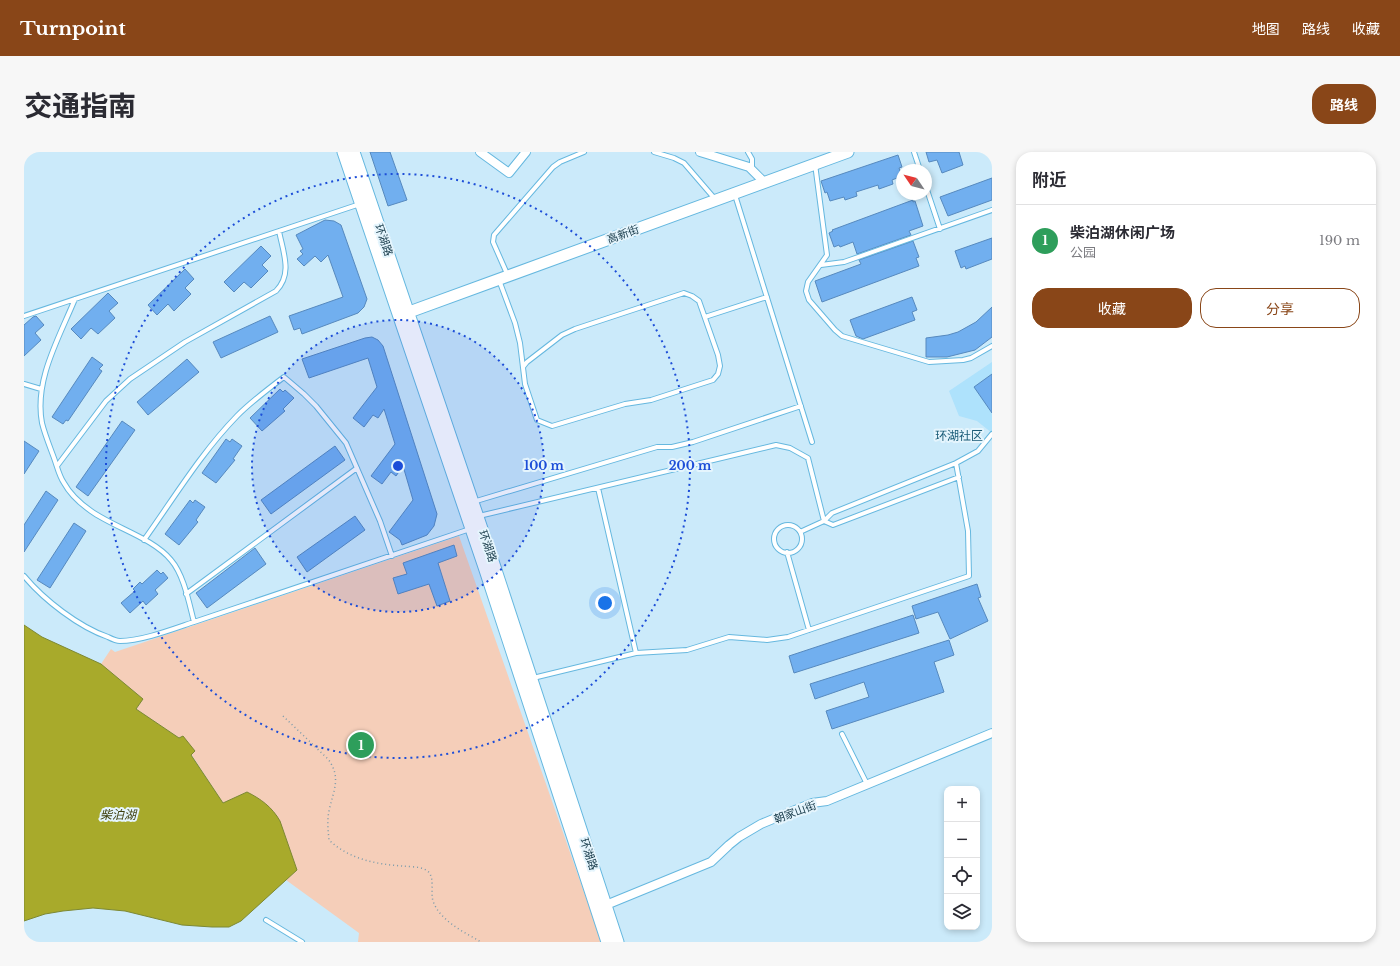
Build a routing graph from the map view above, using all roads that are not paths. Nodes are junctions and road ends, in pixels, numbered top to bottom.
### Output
1 (343, 152) edge
2 (354, 152) edge
3 (480, 152) edge
4 (526, 152) edge
5 (584, 152) edge
6 (654, 152) edge
7 (700, 152) edge
8 (748, 152) edge
9 (848, 152) edge
10 (914, 152) edge
11 (719, 155) edge
12 (815, 164) junction
13 (918, 164) edge
14 (752, 170) junction
15 (764, 182) junction
16 (734, 193) junction
17 (716, 200) junction
18 (930, 200) edge
19 (361, 204) junction
20 (992, 210) edge
21 (940, 229) junction
22 (279, 231) junction
23 (820, 265) junction
24 (503, 278) junction
25 (767, 297) junction
26 (75, 299) junction
27 (404, 315) junction
28 (24, 316) edge
29 (705, 316) junction
30 (992, 346) edge
31 (523, 367) junction
32 (24, 384) edge
33 (41, 389) junction
34 (801, 406) junction
35 (992, 434) edge
36 (812, 442) dead end
37 (956, 463) junction
38 (57, 466) junction
39 (357, 468) junction
40 (958, 478) junction
41 (598, 488) junction
42 (472, 502) junction
43 (472, 522) junction
44 (824, 522) junction
45 (800, 532) junction
46 (144, 540) junction
47 (788, 552) junction
48 (392, 556) junction
49 (24, 576) edge
50 (186, 594) junction
51 (194, 622) junction
52 (809, 630) junction
53 (636, 653) junction
54 (532, 678) junction
55 (992, 733) edge
56 (842, 734) dead end
57 (867, 784) junction
58 (606, 905) junction
59 (266, 920) dead end
60 (302, 942) edge
61 (607, 942) edge
62 (618, 942) edge

1 - 19 street, 环湖路
2 - 27 street, 环湖路
3 - 4 street
5 - 24 lane
6 - 17 lane
7 - 11 street
8 - 14 lane
9 - 12 street, 高新街
10 - 13 lane
11 - 14 street
12 - 15 street, 高新街
12 - 23 lane
14 - 15 street
15 - 16 street, 高新街
16 - 17 street, 高新街
16 - 25 lane
17 - 24 street, 高新街
18 - 21 lane
19 - 22 lane
19 - 27 street, 环湖路
20 - 21 lane
21 - 23 lane
22 - 26 lane
22 - 38 lane
23 - 30 lane
24 - 27 street, 高新街
24 - 31 lane
25 - 29 lane
25 - 34 lane
26 - 28 lane
26 - 33 lane
27 - 42 street, 环湖路
27 - 43 street, 环湖路
29 - 31 lane
29 - 31 lane
32 - 33 lane
33 - 38 lane
34 - 36 lane
34 - 42 lane
35 - 37 lane
37 - 40 lane
37 - 44 lane
38 - 46 lane
39 - 46 lane
39 - 48 lane
39 - 50 lane
40 - 44 lane
40 - 52 lane
41 - 43 lane
41 - 44 lane
41 - 53 lane
42 - 43 street, 环湖路
43 - 48 lane
43 - 54 street, 环湖路
43 - 61 street, 环湖路
44 - 45 lane
45 - 47 lane
45 - 47 lane
46 - 50 lane
47 - 52 lane
48 - 51 lane
49 - 51 lane
50 - 51 lane
52 - 53 lane
53 - 54 lane
54 - 58 street, 环湖路
55 - 57 street, 朝家山街
56 - 57 lane
57 - 58 street, 朝家山街
58 - 62 street, 环湖路
59 - 60 lane

